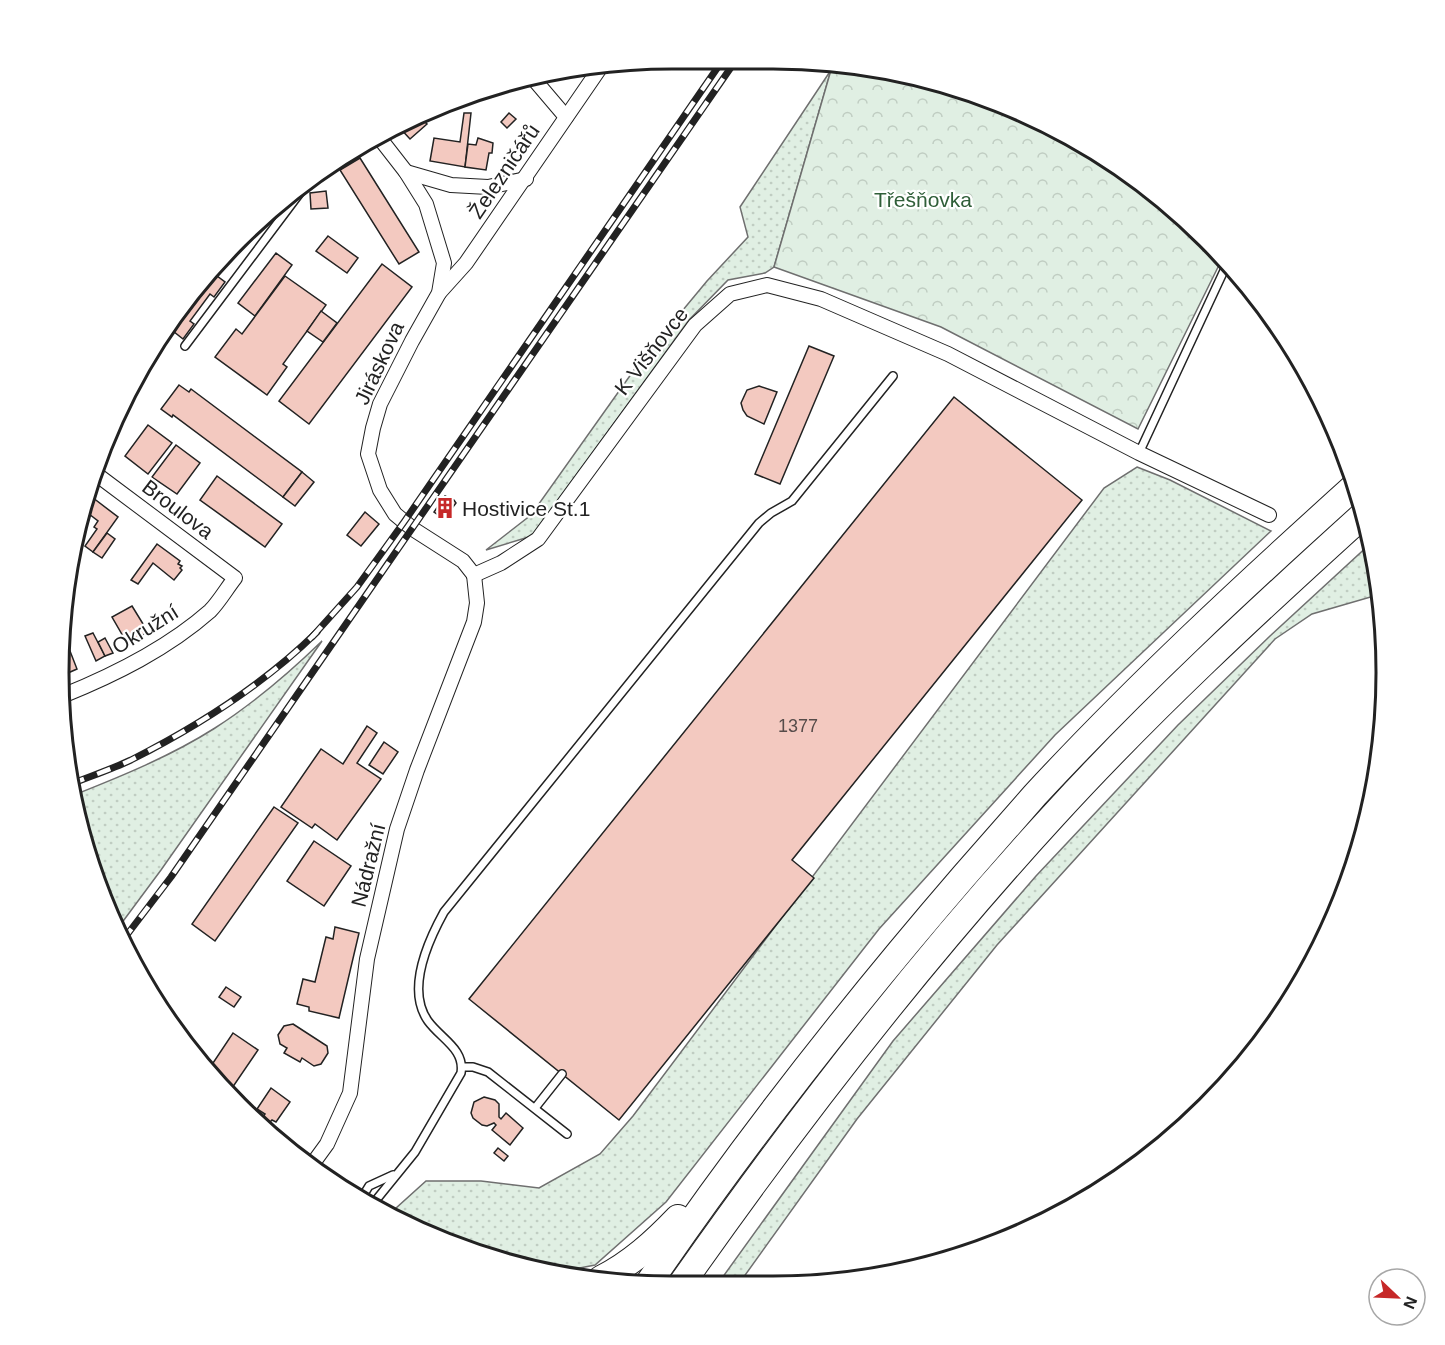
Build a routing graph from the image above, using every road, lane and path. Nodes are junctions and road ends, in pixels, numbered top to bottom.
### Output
1 (596, 74) edge
2 (539, 85) edge
3 (566, 117) junction
4 (384, 143) edge
5 (406, 172) junction
6 (525, 179) junction
7 (290, 207) edge
8 (1223, 272) edge
9 (439, 293) junction
10 (185, 346) dead end
11 (893, 376) dead end
12 (1139, 453) junction
13 (101, 478) edge
14 (1348, 492) edge
15 (1269, 515) dead end
16 (1356, 521) edge
17 (474, 575) junction
18 (235, 578) joint
19 (70, 693) edge
20 (462, 1067) junction
21 (562, 1074) dead end
22 (535, 1108) junction
23 (567, 1134) dead end
24 (738, 1155) junction
25 (316, 1159) edge
26 (395, 1174) junction
27 (365, 1192) edge
28 (377, 1198) edge
29 (614, 1273) edge
30 (654, 1276) edge
31 (687, 1276) edge

1 - 3 street, Železničářů
2 - 3 street
3 - 6 street, Železničářů
4 - 5 street, Jiráskova
5 - 6 street
5 - 9 street, Jiráskova
6 - 9 street, Železničářů
7 - 10 lane
8 - 12 lane
9 - 17 street, Jiráskova
11 - 20 lane
12 - 15 street, K Višňovce
12 - 17 street, K Višňovce
13 - 18 street, Broulova
14 - 24 highway
16 - 31 highway
17 - 25 street, Nádražní
18 - 19 street, Okružní
20 - 22 lane
20 - 26 lane
21 - 22 lane
22 - 23 lane
24 - 29 highway
24 - 30 highway
26 - 27 lane
26 - 28 lane

